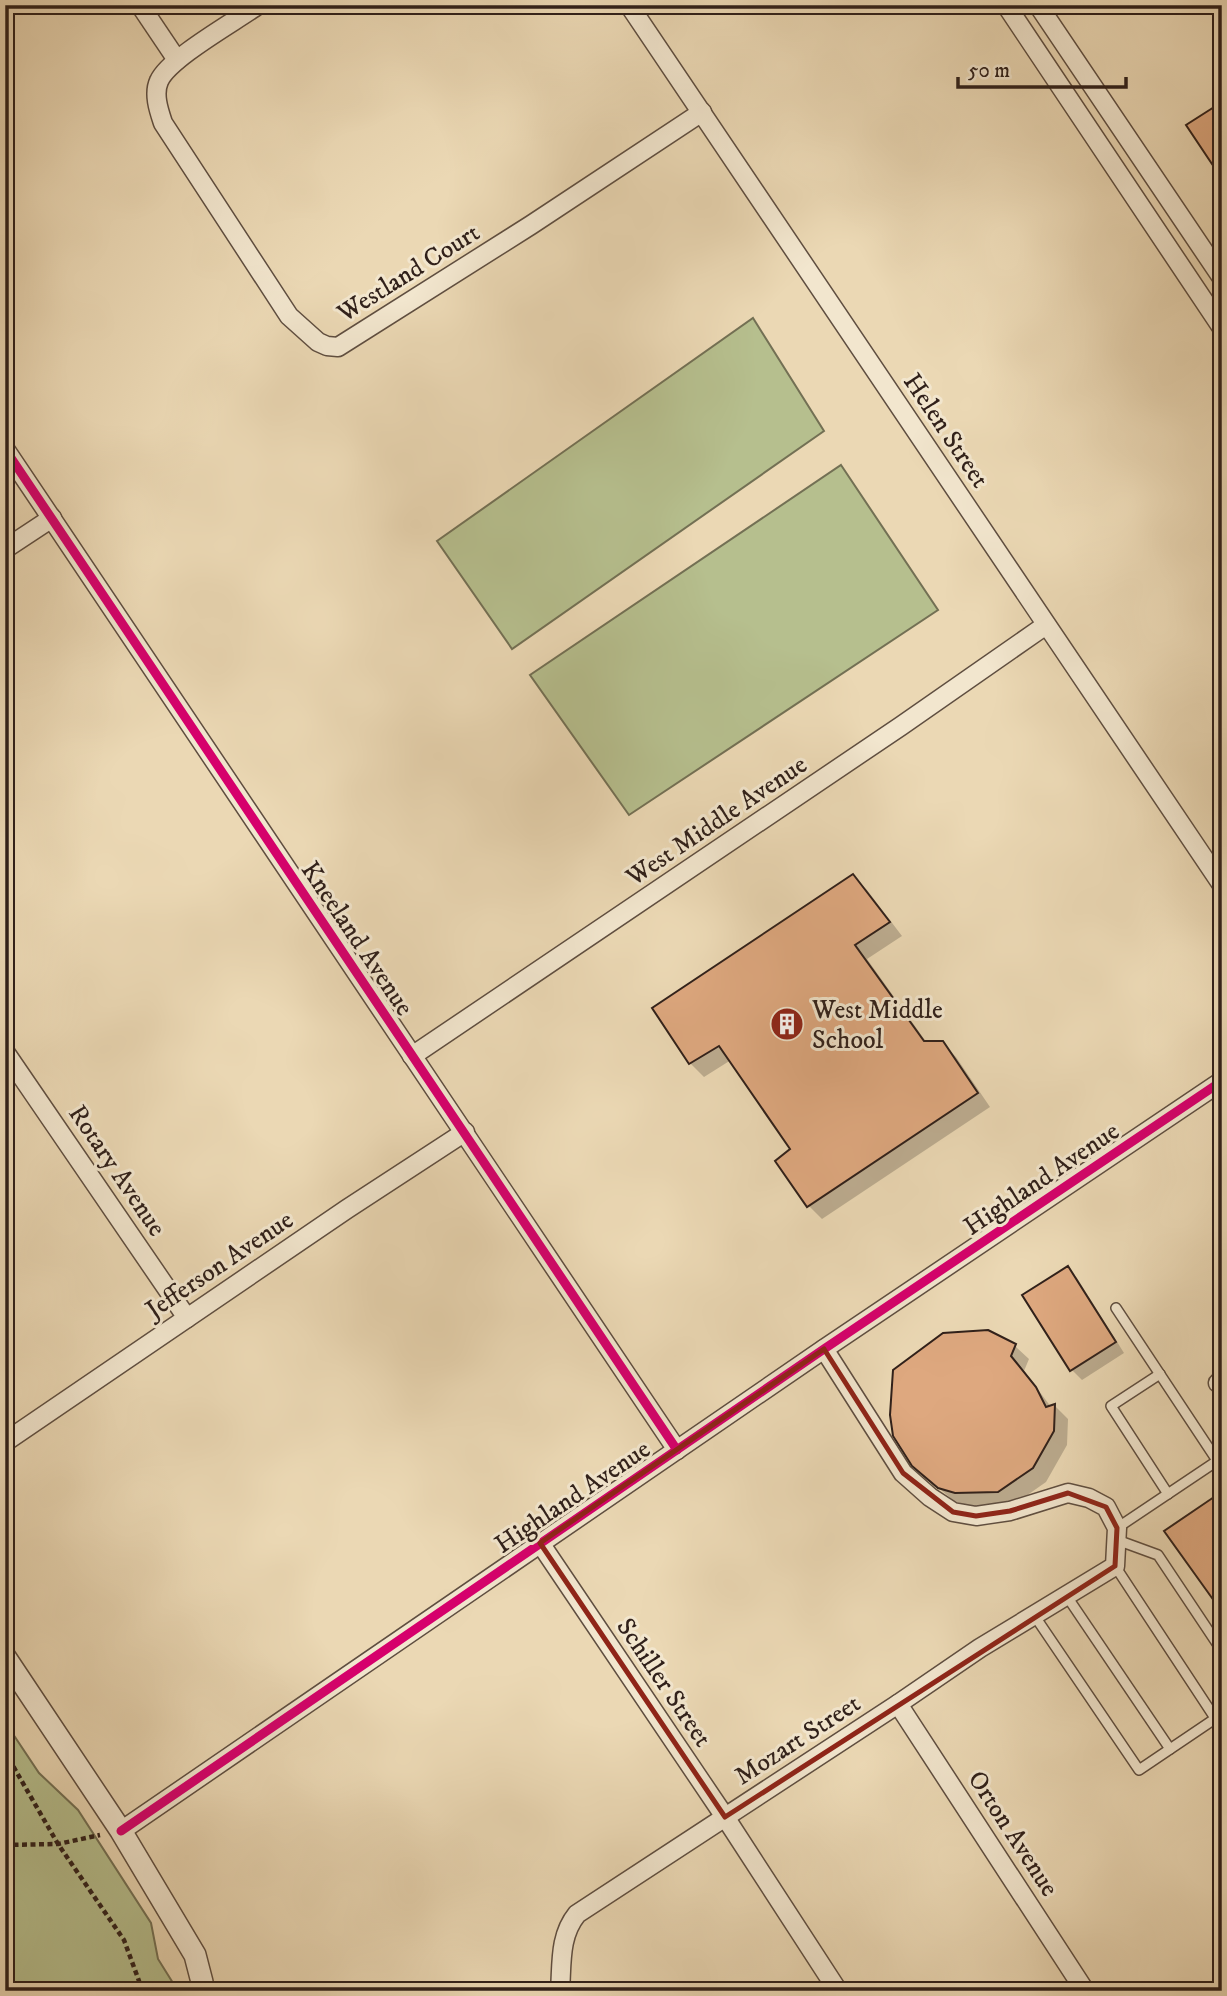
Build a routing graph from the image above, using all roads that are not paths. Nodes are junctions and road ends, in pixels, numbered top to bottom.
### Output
1 (140, 5) edge
2 (258, 5) edge
3 (629, 5) edge
4 (1006, 5) edge
5 (1038, 5) edge
6 (177, 60) junction
7 (702, 112) junction
8 (1202, 249) junction
9 (1179, 264) junction
10 (1222, 278) edge
11 (1222, 328) edge
12 (5, 449) edge
13 (52, 518) junction
14 (5, 549) edge
15 (1046, 625) junction
16 (1222, 885) edge
17 (5, 1052) edge
18 (412, 1056) junction
19 (1222, 1081) edge
20 (465, 1132) junction
21 (1116, 1308) dead end
22 (187, 1318) junction
23 (824, 1349) junction
24 (1160, 1374) junction
25 (5, 1442) edge
26 (677, 1450) junction
27 (1219, 1465) edge
28 (1168, 1494) junction
29 (1117, 1534) junction
30 (540, 1544) junction
31 (1115, 1566) junction
32 (1066, 1595) junction
33 (1034, 1615) junction
34 (1222, 1651) edge
35 (5, 1657) edge
36 (898, 1704) junction
37 (1219, 1716) edge
38 (1170, 1749) junction
39 (725, 1817) junction
40 (121, 1831) junction
41 (201, 1991) edge
42 (560, 1991) edge
43 (838, 1991) edge
44 (1085, 1991) edge

1 - 6 street
2 - 6 street, Westland Court
3 - 7 street, Helen Street
4 - 9 street
5 - 8 street
6 - 7 street, Westland Court
7 - 15 street, Helen Street
8 - 9 street
8 - 10 street
9 - 11 street
12 - 13 street, Kneeland Avenue
13 - 14 street
13 - 18 street, Kneeland Avenue
15 - 16 street, Helen Street
15 - 18 street, West Middle Avenue
17 - 22 street, Rotary Avenue
18 - 20 street, Kneeland Avenue
19 - 23 street, Highland Avenue
20 - 22 street, Jefferson Avenue
20 - 26 street, Kneeland Avenue
21 - 24 lane
22 - 25 street, Jefferson Avenue
23 - 26 street, Highland Avenue
23 - 29 street
24 - 27 lane
24 - 28 lane
26 - 30 street, Highland Avenue
27 - 28 lane
28 - 29 lane
29 - 31 street
29 - 34 lane
30 - 39 street, Schiller Street
30 - 40 street, Highland Avenue
31 - 32 street, Mozart Street
31 - 37 lane
32 - 33 street, Mozart Street
32 - 38 lane
33 - 36 street, Mozart Street
33 - 38 lane
35 - 40 street
36 - 39 street, Mozart Street
36 - 44 street, Orton Avenue
37 - 38 lane
39 - 42 street, Mozart Street
39 - 43 street, Schiller Street
40 - 41 street

